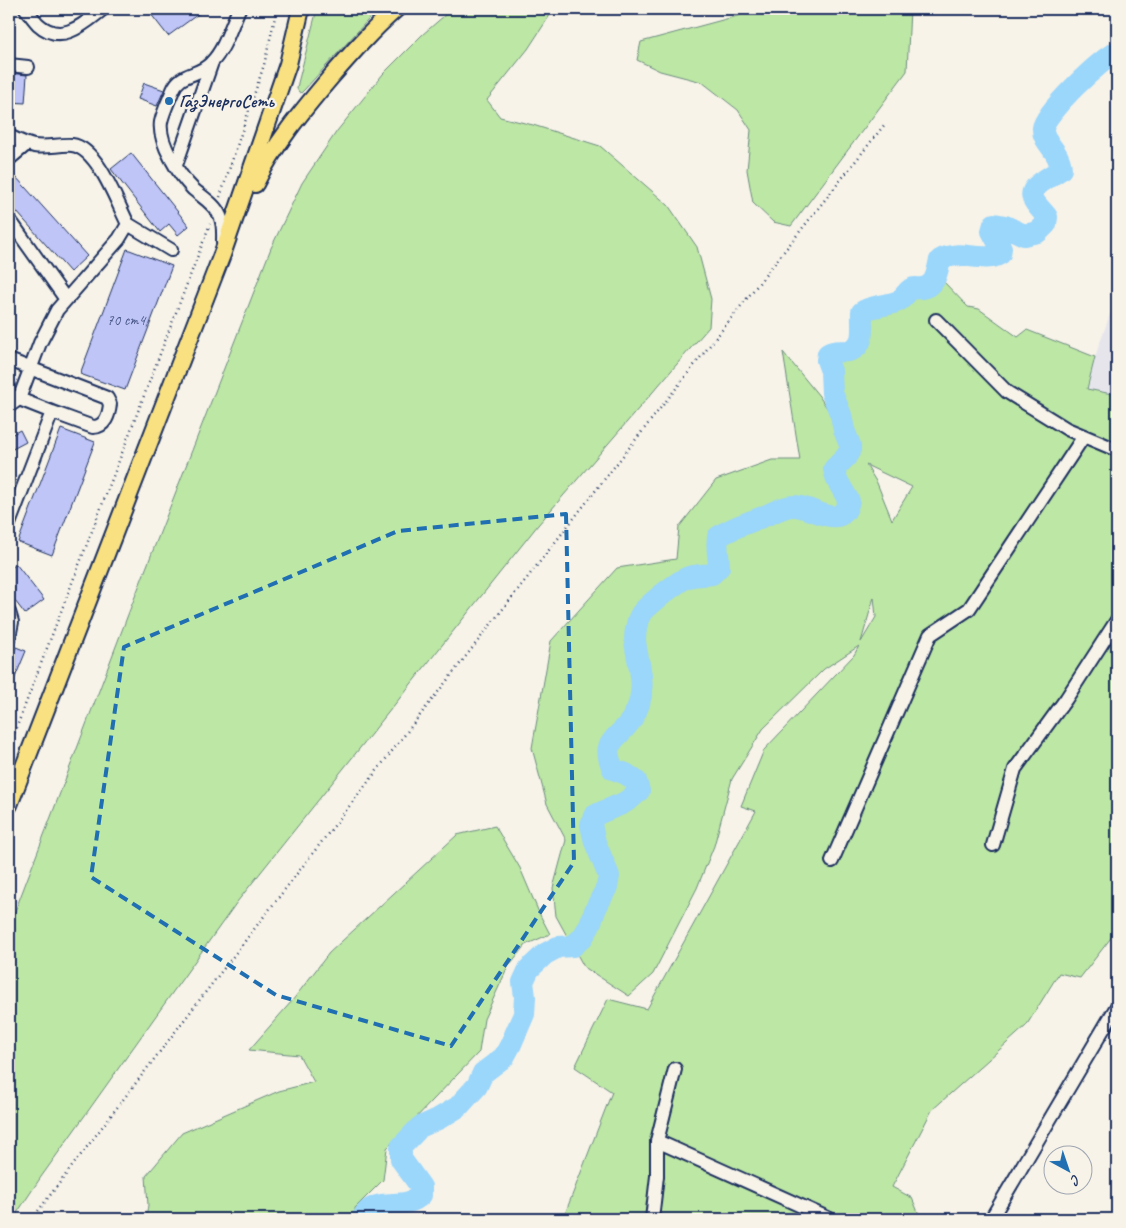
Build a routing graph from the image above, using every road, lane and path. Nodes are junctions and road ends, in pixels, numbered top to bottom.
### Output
1 (26, 9) edge
2 (104, 9) edge
3 (239, 9) edge
4 (277, 9) edge
5 (301, 9) edge
6 (396, 9) edge
7 (212, 62) junction
8 (9, 65) edge
9 (28, 67) dead end
10 (884, 124) dead end
11 (9, 136) edge
12 (27, 144) junction
13 (9, 159) edge
14 (176, 165) junction
15 (216, 209) junction
16 (9, 219) edge
17 (128, 224) junction
18 (171, 250) dead end
19 (223, 252) junction
20 (65, 298) junction
21 (936, 320) dead end
22 (9, 360) edge
23 (30, 368) junction
24 (12, 400) edge
25 (52, 412) junction
26 (1084, 436) junction
27 (1117, 450) edge
28 (9, 524) edge
29 (9, 612) edge
30 (1117, 620) edge
31 (9, 637) edge
32 (9, 747) edge
33 (9, 805) edge
34 (993, 845) dead end
35 (832, 861) dead end
36 (1117, 1006) edge
37 (675, 1068) dead end
38 (657, 1141) junction
39 (32, 1219) edge
40 (652, 1219) edge
41 (830, 1219) edge
42 (991, 1219) edge

1 - 2 street
3 - 7 street
4 - 15 path
5 - 19 main road
6 - 19 main road
7 - 14 street
7 - 14 street
8 - 9 street
10 - 39 path
11 - 12 street
12 - 13 street
12 - 17 street
14 - 15 street
15 - 19 street
15 - 32 path
16 - 20 street
17 - 18 street
17 - 20 street
19 - 33 main road
20 - 23 street
21 - 26 street
22 - 23 street
23 - 24 street
23 - 25 street
24 - 25 street
25 - 28 street
26 - 27 street
26 - 35 street
29 - 31 street
30 - 34 street
36 - 42 street
37 - 38 street
38 - 40 street
38 - 41 street

